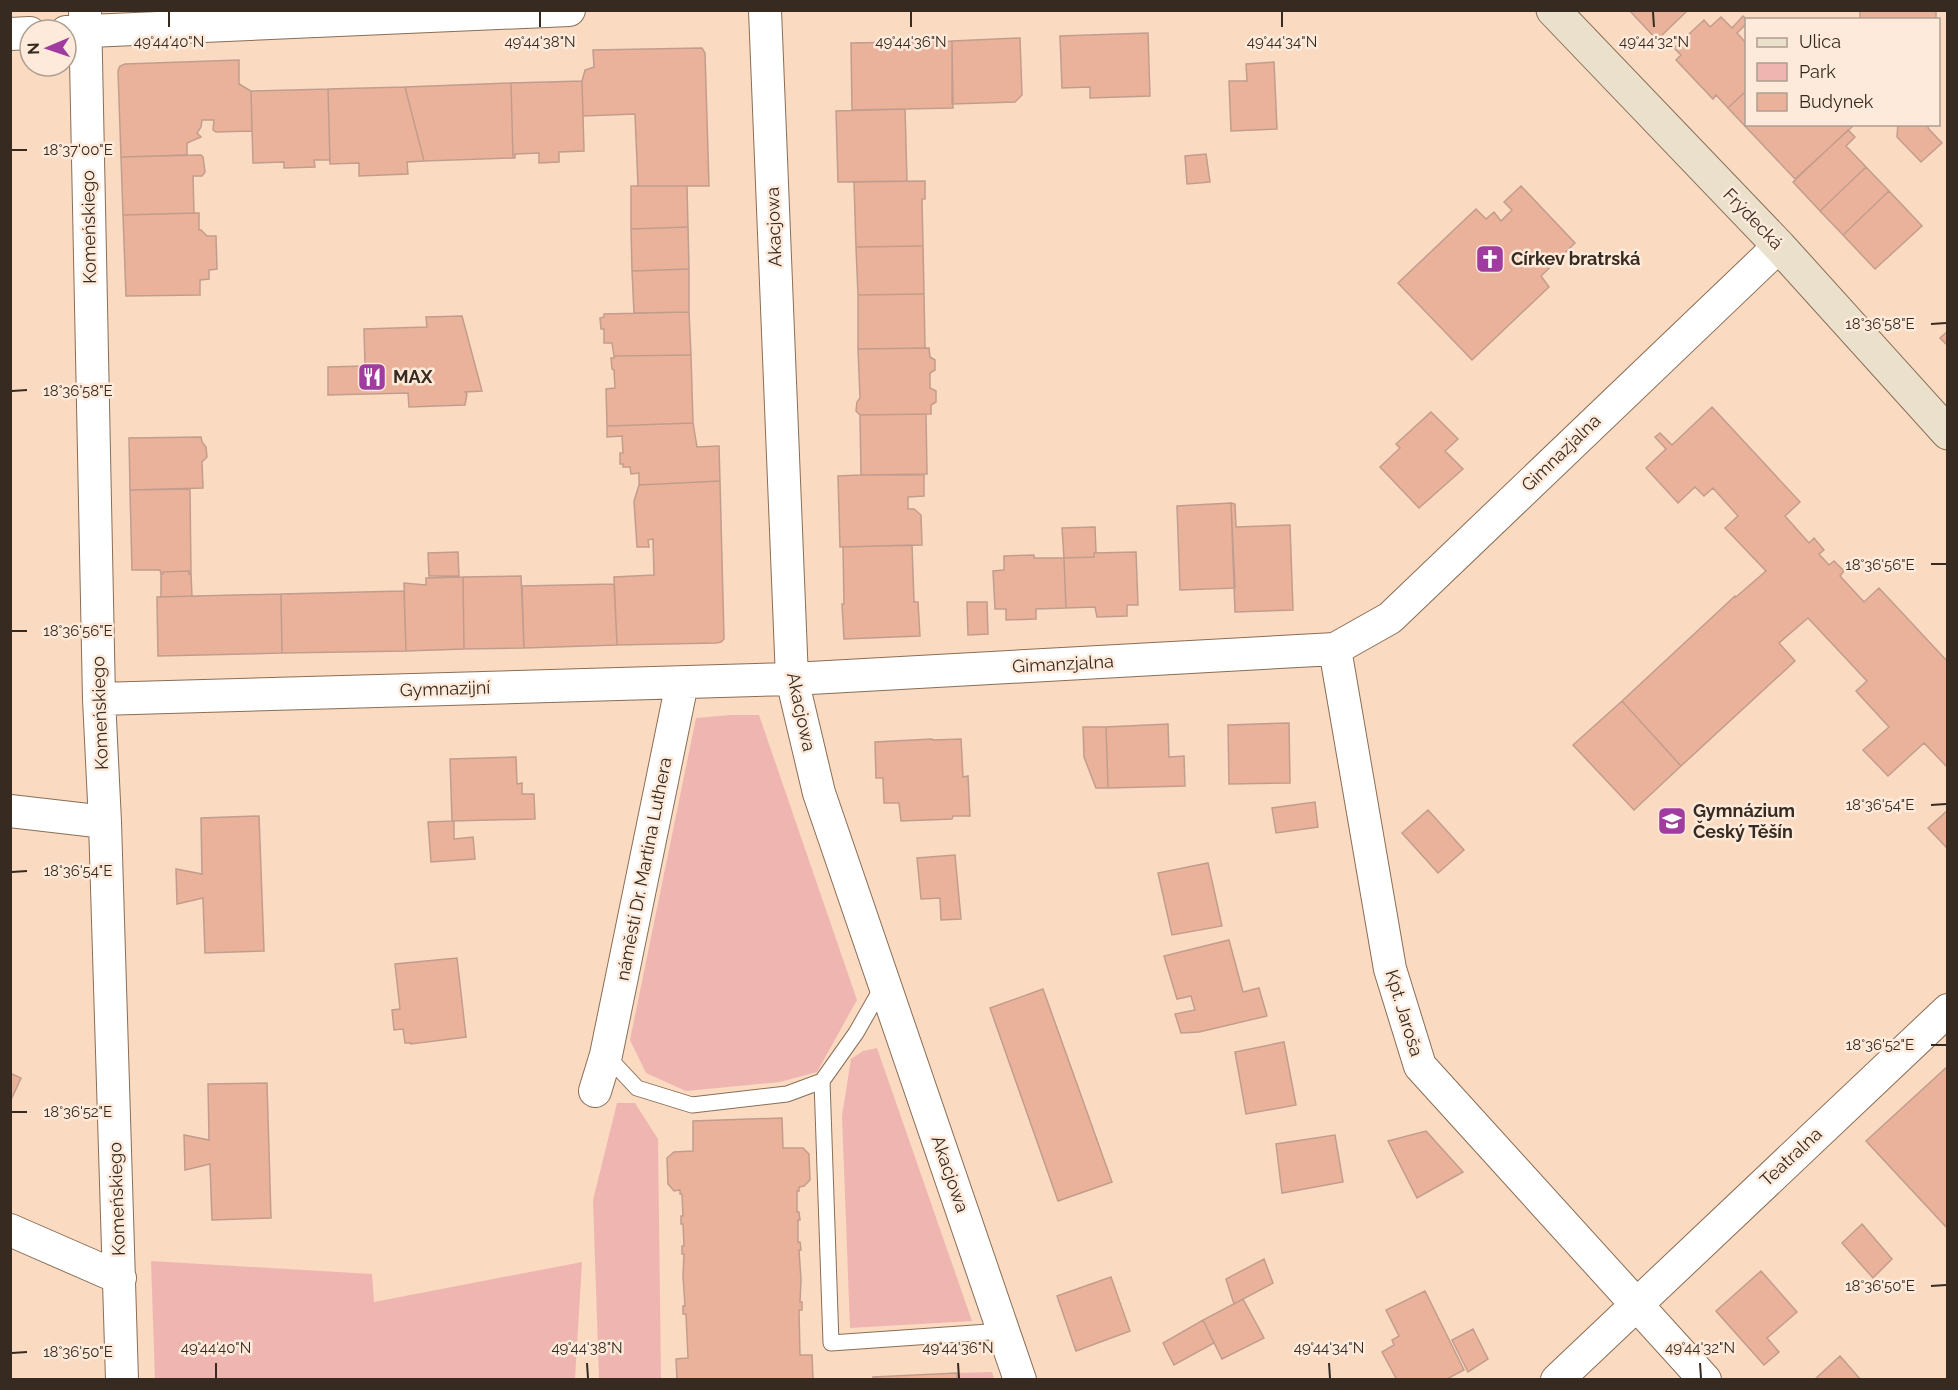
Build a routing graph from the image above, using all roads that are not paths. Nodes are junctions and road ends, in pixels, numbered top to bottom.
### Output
1 (569, 10) edge
2 (765, 10) edge
3 (1553, 10) edge
4 (79, 25) edge
5 (1779, 246) junction
6 (1947, 433) edge
7 (1335, 648) junction
8 (792, 679) junction
9 (682, 682) junction
10 (99, 699) junction
11 (10, 811) edge
12 (105, 822) junction
13 (884, 983) junction
14 (1947, 1010) edge
15 (606, 1055) junction
16 (822, 1082) junction
17 (595, 1091) dead end
18 (10, 1230) edge
19 (120, 1278) junction
20 (1635, 1304) junction
21 (1003, 1330) junction
22 (122, 1380) edge
23 (1020, 1380) edge
24 (1557, 1380) edge
25 (1705, 1380) edge

1 - 4 street
2 - 8 street, Akacjowa
3 - 5 main road, Frýdecká
4 - 10 street, Komeńskiego
5 - 6 main road, Frýdecká
5 - 7 street, Gimnazjalna
7 - 8 street, Gimanzjalna
7 - 20 street, Kpt. Jaroša
8 - 9 street, Gymnazijní
8 - 13 street, Akacjowa
9 - 10 street, Gymnazijní
9 - 15 street, náměstí Dr. Martina Luthera
10 - 12 street, Komeńskiego
11 - 12 street
12 - 19 street, Komeńskiego
13 - 16 lane
13 - 21 street, Akacjowa
14 - 20 street, Teatralna
15 - 16 lane
15 - 17 street, náměstí Dr. Martina Luthera
16 - 21 lane
18 - 19 street
19 - 22 street, Komeńskiego
20 - 24 street, Teatralna
20 - 25 street, Kpt. Jaroša
21 - 23 street, Akacjowa

